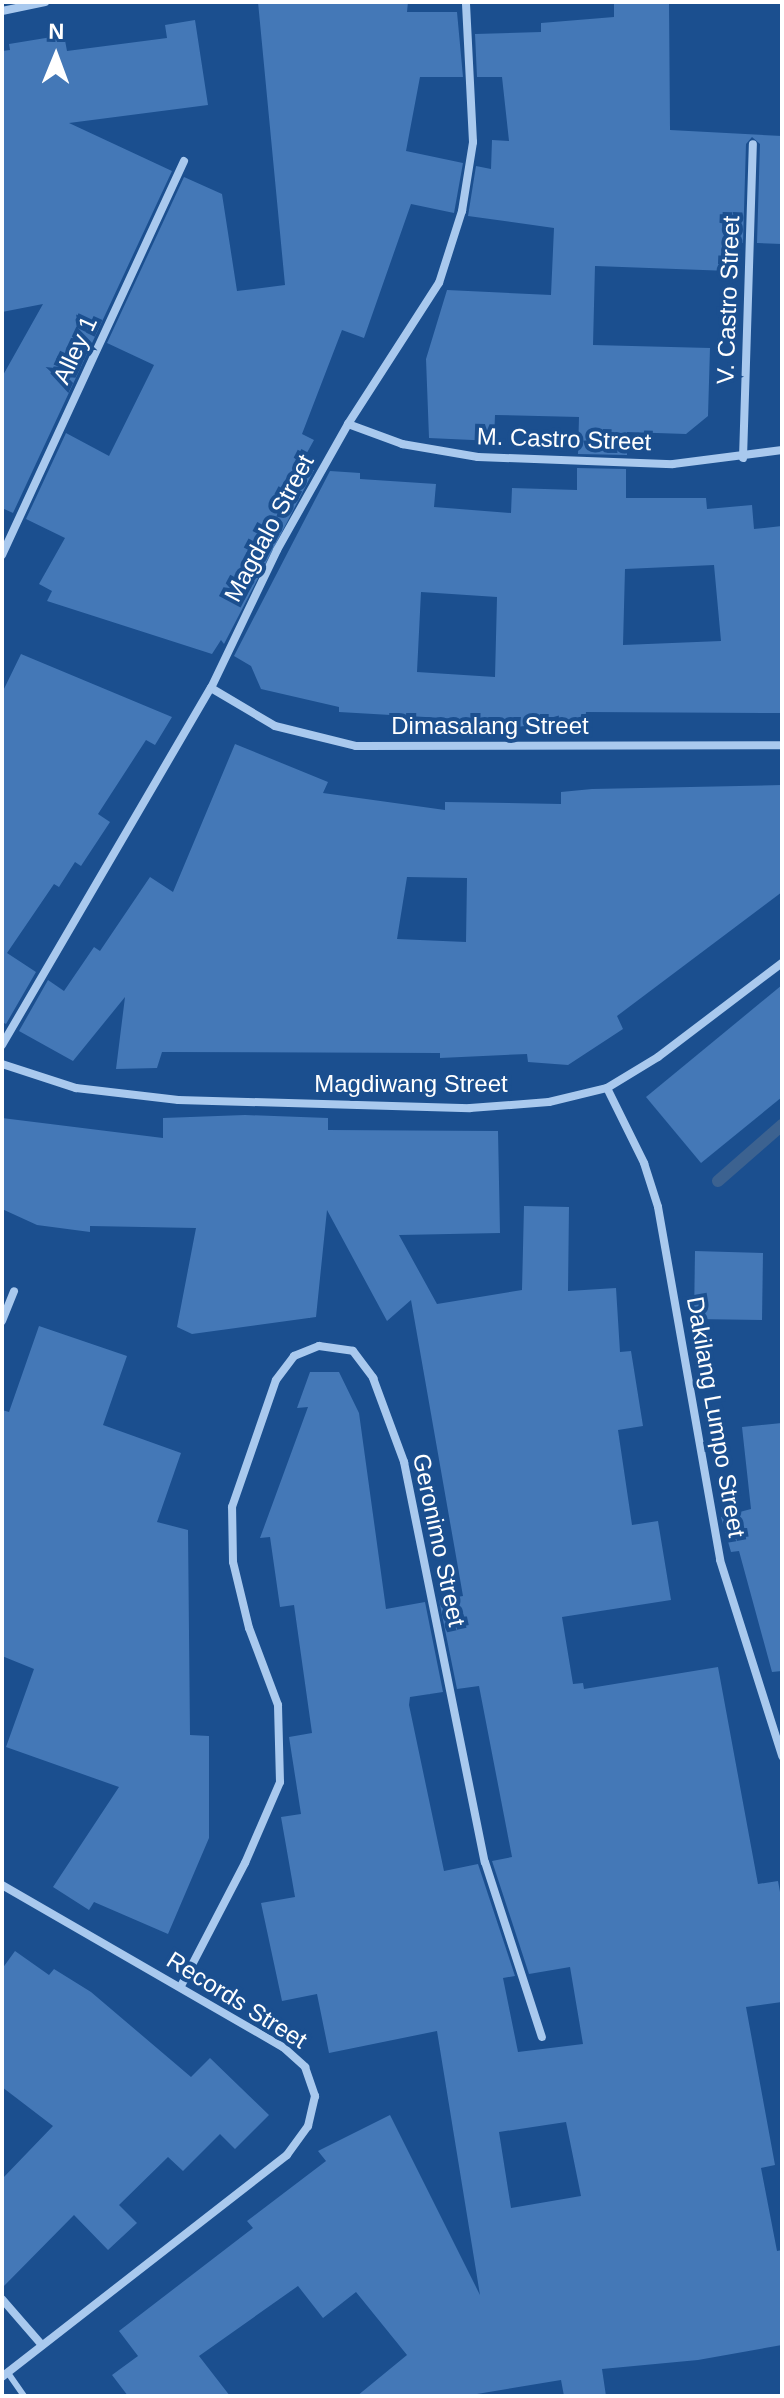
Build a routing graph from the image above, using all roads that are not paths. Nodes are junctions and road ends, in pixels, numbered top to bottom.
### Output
1 (45, 2) edge
2 (466, 2) edge
3 (2, 11) edge
4 (753, 144) dead end
5 (184, 161) dead end
6 (348, 424) junction
7 (782, 450) edge
8 (743, 458) junction
9 (6, 537) edge
10 (2, 555) edge
11 (211, 688) junction
12 (782, 745) edge
13 (782, 963) edge
14 (2, 1045) edge
15 (2, 1064) edge
16 (607, 1088) junction
17 (14, 1291) dead end
18 (2, 1321) edge
19 (782, 1756) edge
20 (2, 1885) edge
21 (181, 1986) junction
22 (542, 2037) dead end
23 (2, 2299) edge
24 (42, 2345) junction
25 (5, 2375) edge
26 (24, 2396) edge

1 - 3 street
2 - 6 street, Magdalo Street
4 - 8 street, V. Castro Street
5 - 9 street, Alley 1
6 - 8 street, M. Castro Street
6 - 11 street, Magdalo Street
7 - 8 street, M. Castro Street
9 - 10 street, Alley 1
11 - 12 street, Dimasalang Street
11 - 14 street, Magdalo Street
13 - 16 street, Magdiwang Street
15 - 16 street, Magdiwang Street
16 - 19 street, Dakilang Lumpo Street
17 - 18 street
20 - 21 street, Records Street
21 - 22 street, Geronimo Street
21 - 24 street, Records Street
23 - 24 street
24 - 25 street, Records Street
25 - 26 lane

